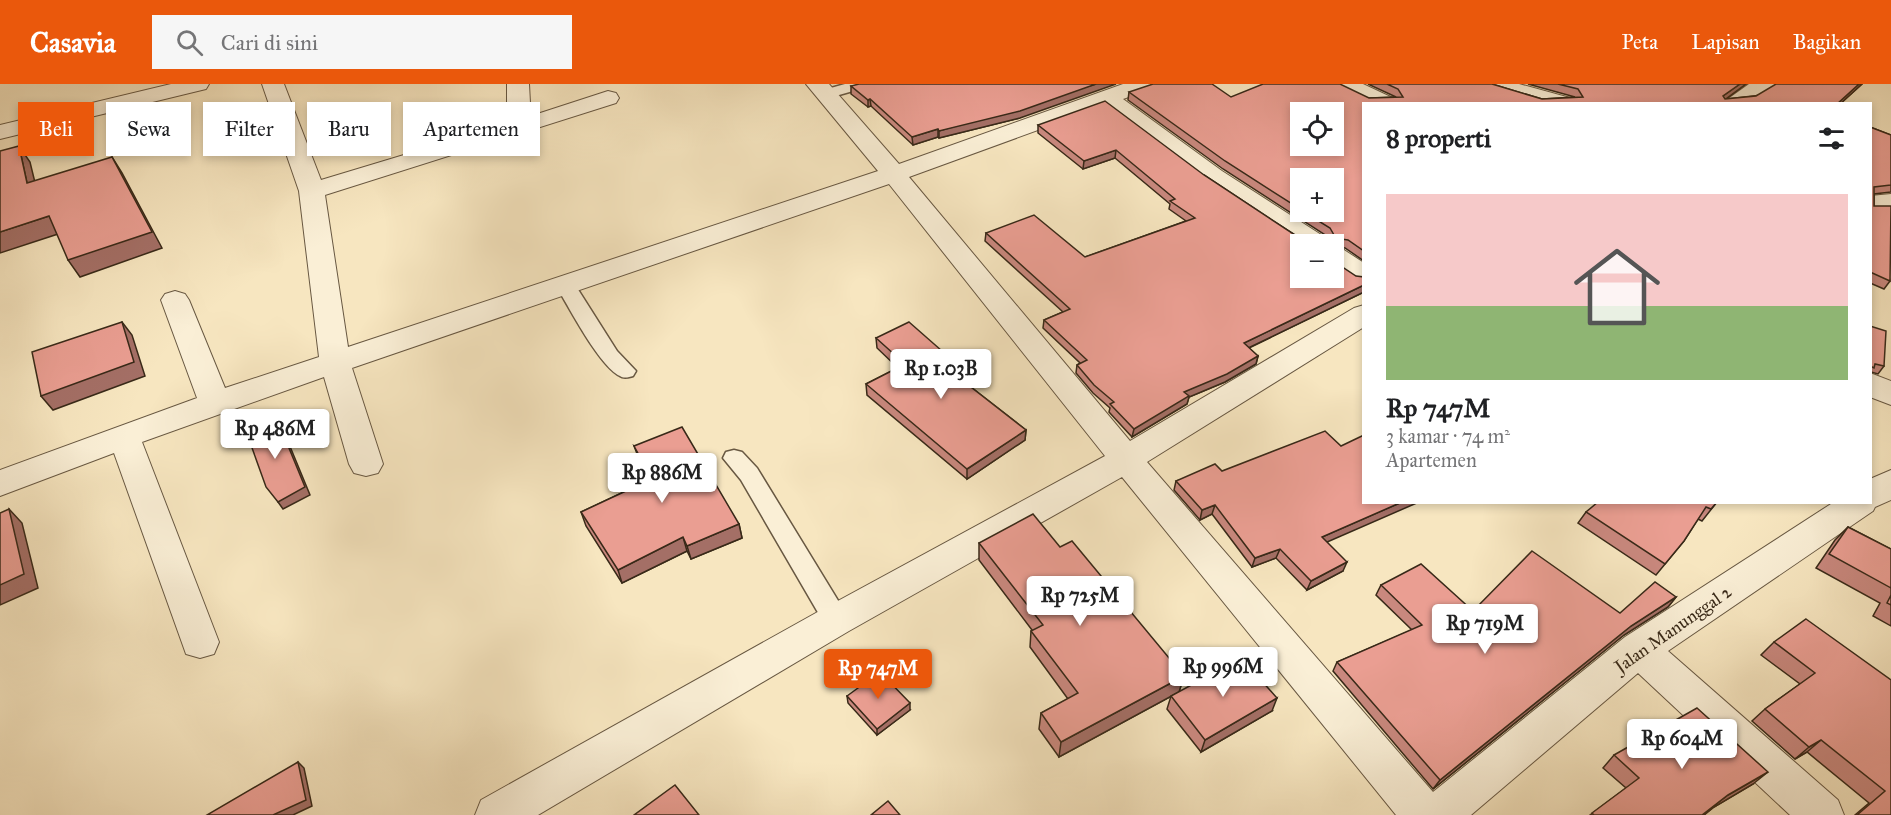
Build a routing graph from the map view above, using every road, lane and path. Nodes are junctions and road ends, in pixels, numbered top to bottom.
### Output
1 (198, 84) edge
2 (273, 84) edge
3 (518, 84) edge
4 (862, 84) edge
5 (1144, 84) edge
6 (1346, 84) edge
7 (1497, 84) edge
8 (1726, 84) edge
9 (821, 89) edge
10 (125, 92) edge
11 (1748, 94) edge
12 (608, 98) dead end
13 (1107, 98) junction
14 (520, 102) edge
15 (1383, 102) edge
16 (1560, 102) edge
17 (540, 121) edge
18 (0, 132) edge
19 (428, 156) edge
20 (894, 174) junction
21 (312, 191) junction
22 (1891, 202) edge
23 (1872, 204) edge
24 (1302, 234) edge
25 (1344, 263) edge
26 (1362, 275) edge
27 (565, 284) junction
28 (175, 300) dead end
29 (1362, 315) edge
30 (335, 363) junction
31 (626, 371) dead end
32 (1872, 384) edge
33 (1891, 394) edge
34 (215, 403) junction
35 (124, 437) junction
36 (734, 458) dead end
37 (1126, 459) junction
38 (366, 464) dead end
39 (0, 483) edge
40 (1891, 483) edge
41 (1872, 495) edge
42 (1858, 504) edge
43 (836, 620) junction
44 (201, 642) dead end
45 (1639, 649) junction
46 (497, 815) edge
47 (1424, 815) edge
48 (1438, 815) edge
49 (1822, 815) edge

1 - 10 street
2 - 21 street
3 - 14 street
4 - 9 lane
5 - 13 street
6 - 15 street
7 - 16 street
8 - 11 street
9 - 20 street
10 - 18 street
12 - 17 street
13 - 20 street
13 - 24 street
19 - 21 street
20 - 27 street
20 - 37 street
21 - 30 street
22 - 23 street
25 - 26 street
27 - 30 street
27 - 31 lane
28 - 34 street
29 - 37 street
30 - 34 street
30 - 38 street
32 - 33 street
34 - 35 street
35 - 39 street
35 - 44 street
36 - 43 lane
37 - 43 street
37 - 47 street
40 - 41 street
42 - 45 street, Jalan Manunggal 2
43 - 46 street
45 - 48 street, Jalan Manunggal 2
45 - 49 street

